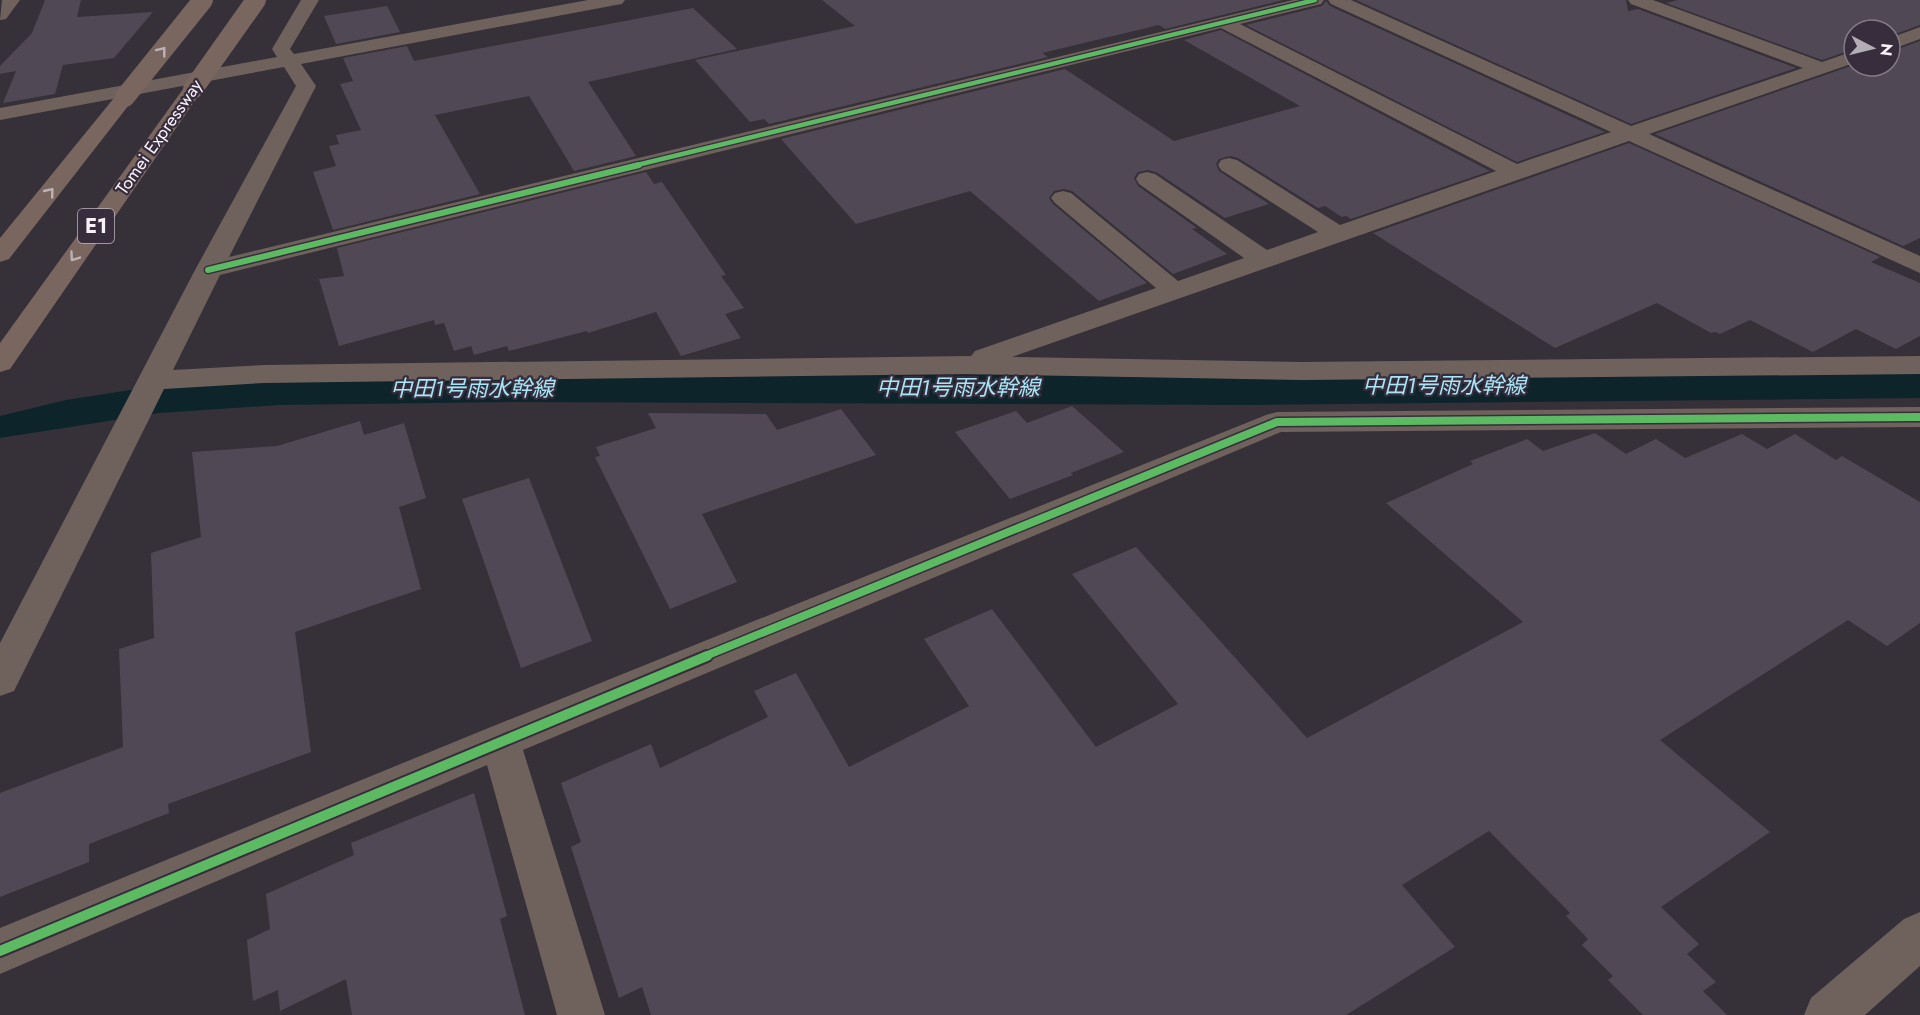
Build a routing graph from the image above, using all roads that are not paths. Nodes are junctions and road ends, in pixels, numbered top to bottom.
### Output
1 (11, 0) edge
2 (202, 0) edge
3 (256, 0) edge
4 (310, 0) edge
5 (616, 0) edge
6 (1315, 0) edge
7 (1337, 0) edge
8 (1637, 0) edge
9 (0, 15) edge
10 (1223, 22) junction
11 (1920, 33) edge
12 (1902, 40) edge
13 (290, 60) junction
14 (1842, 61) edge
15 (1821, 68) junction
16 (0, 114) edge
17 (1630, 134) junction
18 (1229, 165) dead end
19 (1515, 172) junction
20 (1147, 179) dead end
21 (1063, 198) dead end
22 (1337, 234) junction
23 (0, 254) edge
24 (1264, 260) junction
25 (1920, 266) edge
26 (208, 270) junction
27 (1175, 291) junction
28 (0, 363) edge
29 (965, 364) junction
30 (1920, 365) edge
31 (153, 381) junction
32 (1920, 417) edge
33 (0, 680) edge
34 (500, 741) junction
35 (1920, 935) edge
36 (0, 951) edge
37 (581, 1015) edge
38 (1828, 1015) edge

1 - 9 street
23 -> 2 highway, bridge
3 -> 28 highway, Tomei Expressway / E1, bridge
4 - 13 street
5 - 13 street
6 - 10 street
7 - 17 street
8 - 15 street
10 - 19 street
10 - 26 street
11 - 12 street
13 - 16 street
13 - 26 street
14 - 15 street
15 - 17 street
17 - 19 street
17 - 25 street
18 - 22 street
19 - 22 street
20 - 24 street
21 - 27 street
22 - 24 street
24 - 27 street
26 - 31 street
27 - 29 street
29 - 30 street
29 - 31 street
31 - 33 street
32 - 34 street
34 - 36 street
34 - 37 street
35 - 38 street

